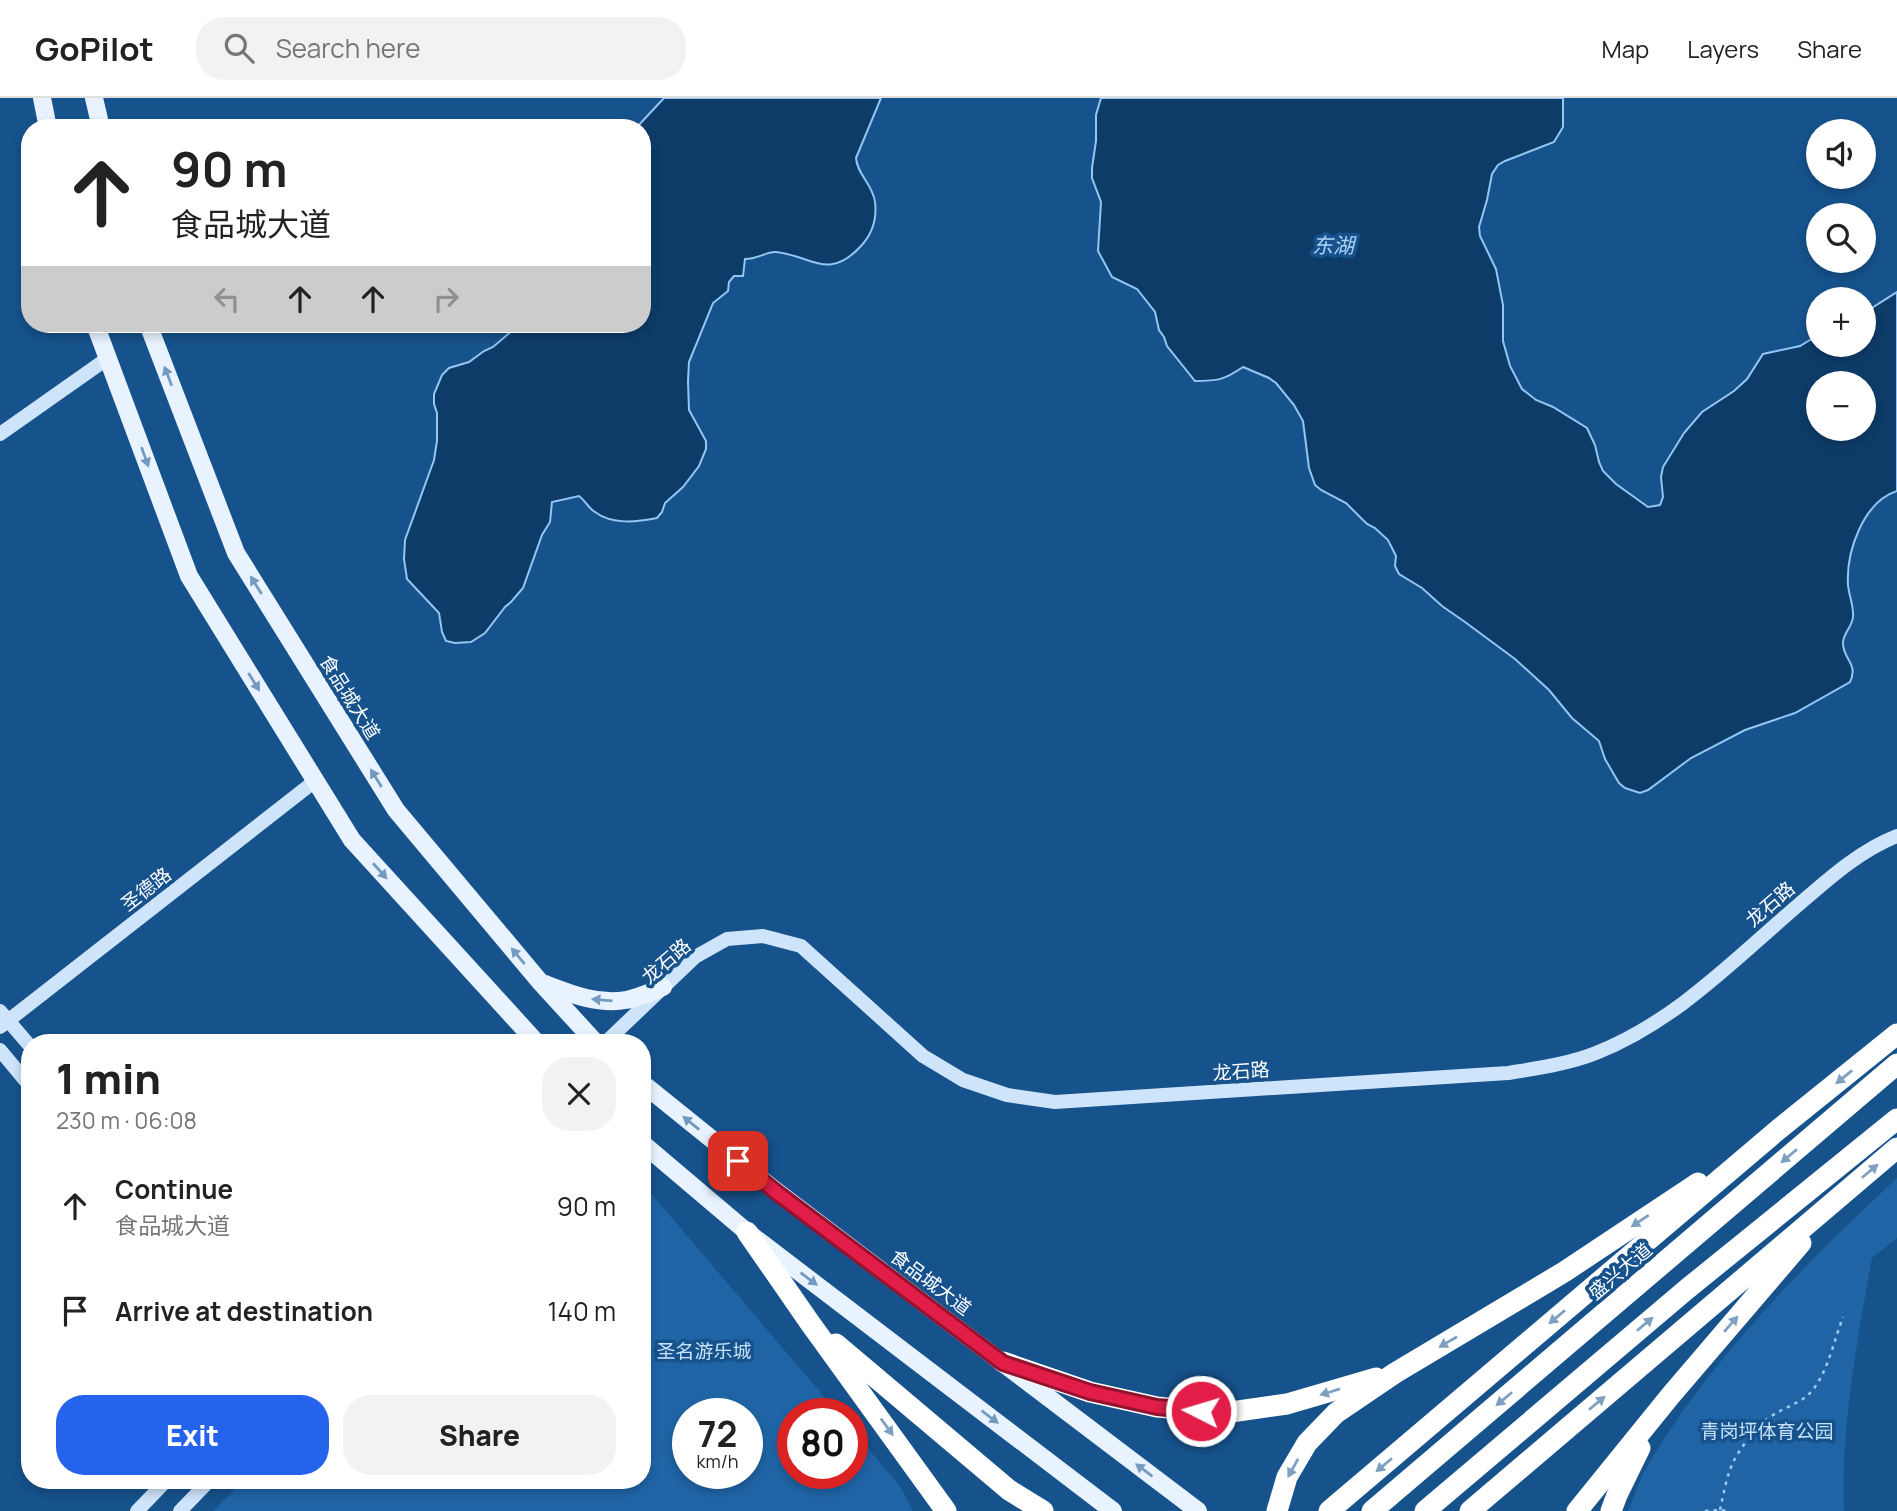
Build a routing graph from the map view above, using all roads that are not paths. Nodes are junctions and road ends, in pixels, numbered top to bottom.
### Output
1 (42, 98) edge
2 (94, 98) edge
3 (46, 119) edge
4 (99, 119) edge
5 (98, 333) edge
6 (151, 333) edge
7 (108, 358) junction
8 (0, 434) edge
9 (315, 781) junction
10 (1897, 836) edge
11 (541, 983) junction
12 (663, 987) junction
13 (3, 1019) edge
14 (529, 1034) edge
15 (588, 1034) edge
16 (614, 1034) edge
17 (1897, 1034) edge
18 (21, 1037) edge
19 (0, 1050) edge
20 (1897, 1065) edge
21 (21, 1075) edge
22 (651, 1090) edge
23 (1897, 1119) edge
24 (1779, 1129) junction
25 (1897, 1148) edge
26 (651, 1151) edge
27 (1843, 1194) junction
28 (747, 1232) junction
29 (810, 1323) junction
30 (1003, 1363) junction
31 (1395, 1373) junction
32 (1671, 1395) junction
33 (158, 1489) edge
34 (201, 1489) edge
35 (137, 1511) edge
36 (180, 1511) edge
37 (946, 1511) edge
38 (1043, 1511) edge
39 (1113, 1511) edge
40 (1198, 1511) edge
41 (1277, 1511) edge
42 (1329, 1511) edge
43 (1372, 1511) edge
44 (1425, 1511) edge
45 (1470, 1511) edge
46 (1577, 1511) edge
47 (1611, 1511) edge

1 - 3 main road
2 - 4 main road
5 - 7 main road
11 -> 6 main road, 食品城大道
7 - 8 street
7 -> 9 main road
9 - 13 street, 圣德路
9 -> 14 main road
10 - 12 street, 龙石路
12 -> 11 main road
11 - 15 main road, 食品城大道
12 - 16 street, 龙石路
13 - 18 street
17 -> 24 highway
19 - 21 street
20 -> 43 highway, 盛兴大道
30 -> 22 main road, 食品城大道
44 -> 23 highway
24 -> 31 highway
24 -> 42 highway
27 -> 25 highway
26 - 28 main road
32 -> 27 highway
45 -> 27 highway
28 - 29 highway
28 -> 39 main road
29 -> 37 highway
29 - 38 highway
31 -> 30 highway
40 -> 30 main road, 食品城大道
31 -> 41 highway
32 - 46 highway
32 - 47 highway
33 - 35 street
34 - 36 street

